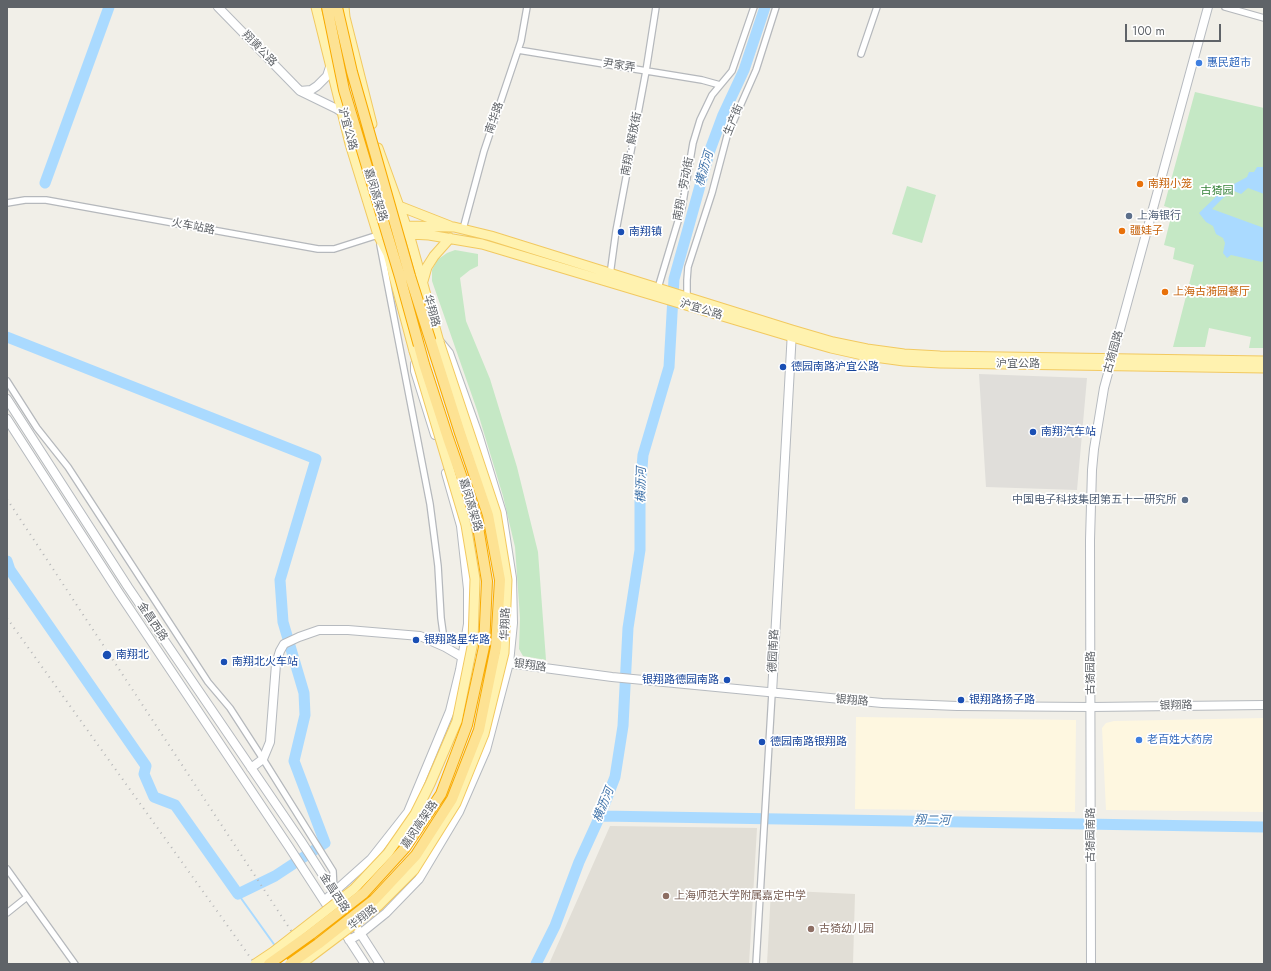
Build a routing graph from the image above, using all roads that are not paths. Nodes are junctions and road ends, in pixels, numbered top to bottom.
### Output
1 (218, 7) edge
2 (316, 7) edge
3 (327, 7) edge
4 (337, 7) edge
5 (344, 7) edge
6 (527, 7) edge
7 (656, 7) edge
8 (754, 7) edge
9 (776, 7) edge
10 (877, 7) edge
11 (1208, 7) edge
12 (1225, 7) edge
13 (1264, 18) edge
14 (518, 50) junction
15 (861, 54) dead end
16 (331, 64) junction
17 (646, 71) junction
18 (720, 85) junction
19 (300, 91) junction
20 (343, 113) junction
21 (7, 203) edge
22 (399, 206) junction
23 (374, 221) junction
24 (454, 227) junction
25 (463, 229) junction
26 (408, 230) junction
27 (378, 235) junction
28 (450, 238) junction
29 (609, 277) junction
30 (423, 282) junction
31 (662, 292) junction
32 (683, 300) junction
33 (792, 334) junction
34 (440, 342) junction
35 (414, 351) junction
36 (1264, 361) edge
37 (1111, 362) junction
38 (1264, 368) edge
39 (7, 381) edge
40 (7, 399) edge
41 (7, 419) edge
42 (445, 648) junction
43 (462, 657) junction
44 (508, 663) junction
45 (772, 693) junction
46 (1264, 705) edge
47 (1091, 707) junction
48 (263, 759) junction
49 (251, 768) junction
50 (7, 869) edge
51 (334, 892) junction
52 (27, 897) junction
53 (324, 901) junction
54 (7, 912) edge
55 (360, 934) junction
56 (349, 940) junction
57 (75, 964) edge
58 (256, 964) edge
59 (269, 964) edge
60 (290, 964) edge
61 (301, 964) edge
62 (365, 964) edge
63 (380, 964) edge
64 (756, 964) edge
65 (1091, 964) edge

1 - 19 street, 翔黄公路
2 - 16 main road, 沪宜公路
3 - 59 highway, 嘉闵高架路, bridge
4 - 60 highway, 嘉闵高架路, bridge
5 - 22 main road
6 - 14 street, 南华路
7 - 17 street, 南翔 • 解放街
8 - 18 street, 南翔 • 劳动街
9 - 32 street, 生产街
10 - 15 street
11 - 37 street, 古猗园路
12 - 13 street
14 - 17 street, 尹家弄
14 - 25 street, 南华路
16 - 19 street
16 - 20 main road, 沪宜公路
17 - 18 street, 尹家弄
17 - 29 street, 南翔 • 解放街
18 - 31 street, 南翔 • 劳动街
19 - 20 street, 翔黄公路
20 - 23 main road, 沪宜公路
21 - 27 street, 火车站路
22 - 24 main road
22 - 26 main road
23 - 26 main road
23 - 27 main road, 沪宜公路
24 - 25 main road, 沪宜公路
24 - 26 main road, 沪宜公路
25 - 29 main road, 沪宜公路
26 - 27 main road, 沪宜公路
26 - 28 main road, 沪宜公路
26 - 30 main road, 华翔路
27 - 35 main road
27 - 42 street
28 - 29 main road, 沪宜公路
28 - 30 main road
29 - 31 main road, 沪宜公路
30 - 34 main road, 华翔路
31 - 32 main road, 沪宜公路
32 - 33 main road, 沪宜公路
33 - 37 main road, 沪宜公路
33 - 45 street, 德园南路
34 - 44 street
34 - 61 main road, 华翔路, bridge
35 - 43 street
35 - 58 main road, bridge
36 - 37 main road, 沪宜公路
37 - 38 main road, 沪宜公路
37 - 47 street, 古猗园路
39 - 48 street
40 - 49 street, 金昌西路
41 - 53 street, 金昌西路
42 - 43 street, 银翔路
42 - 48 street, 银翔路
43 - 44 street, 银翔路
43 - 51 street
44 - 45 street, 银翔路
44 - 55 street
45 - 47 street, 银翔路
45 - 64 street, 德园南路
46 - 47 street, 银翔路
47 - 65 street, 古猗园南路
48 - 49 street
48 - 51 street
49 - 51 street, 金昌西路
50 - 52 street
51 - 53 street
51 - 55 street, 金昌西路
52 - 54 street
52 - 57 street
53 - 56 street, 金昌西路
55 - 56 street
55 - 63 street, 金昌西路
56 - 62 street, 金昌西路

